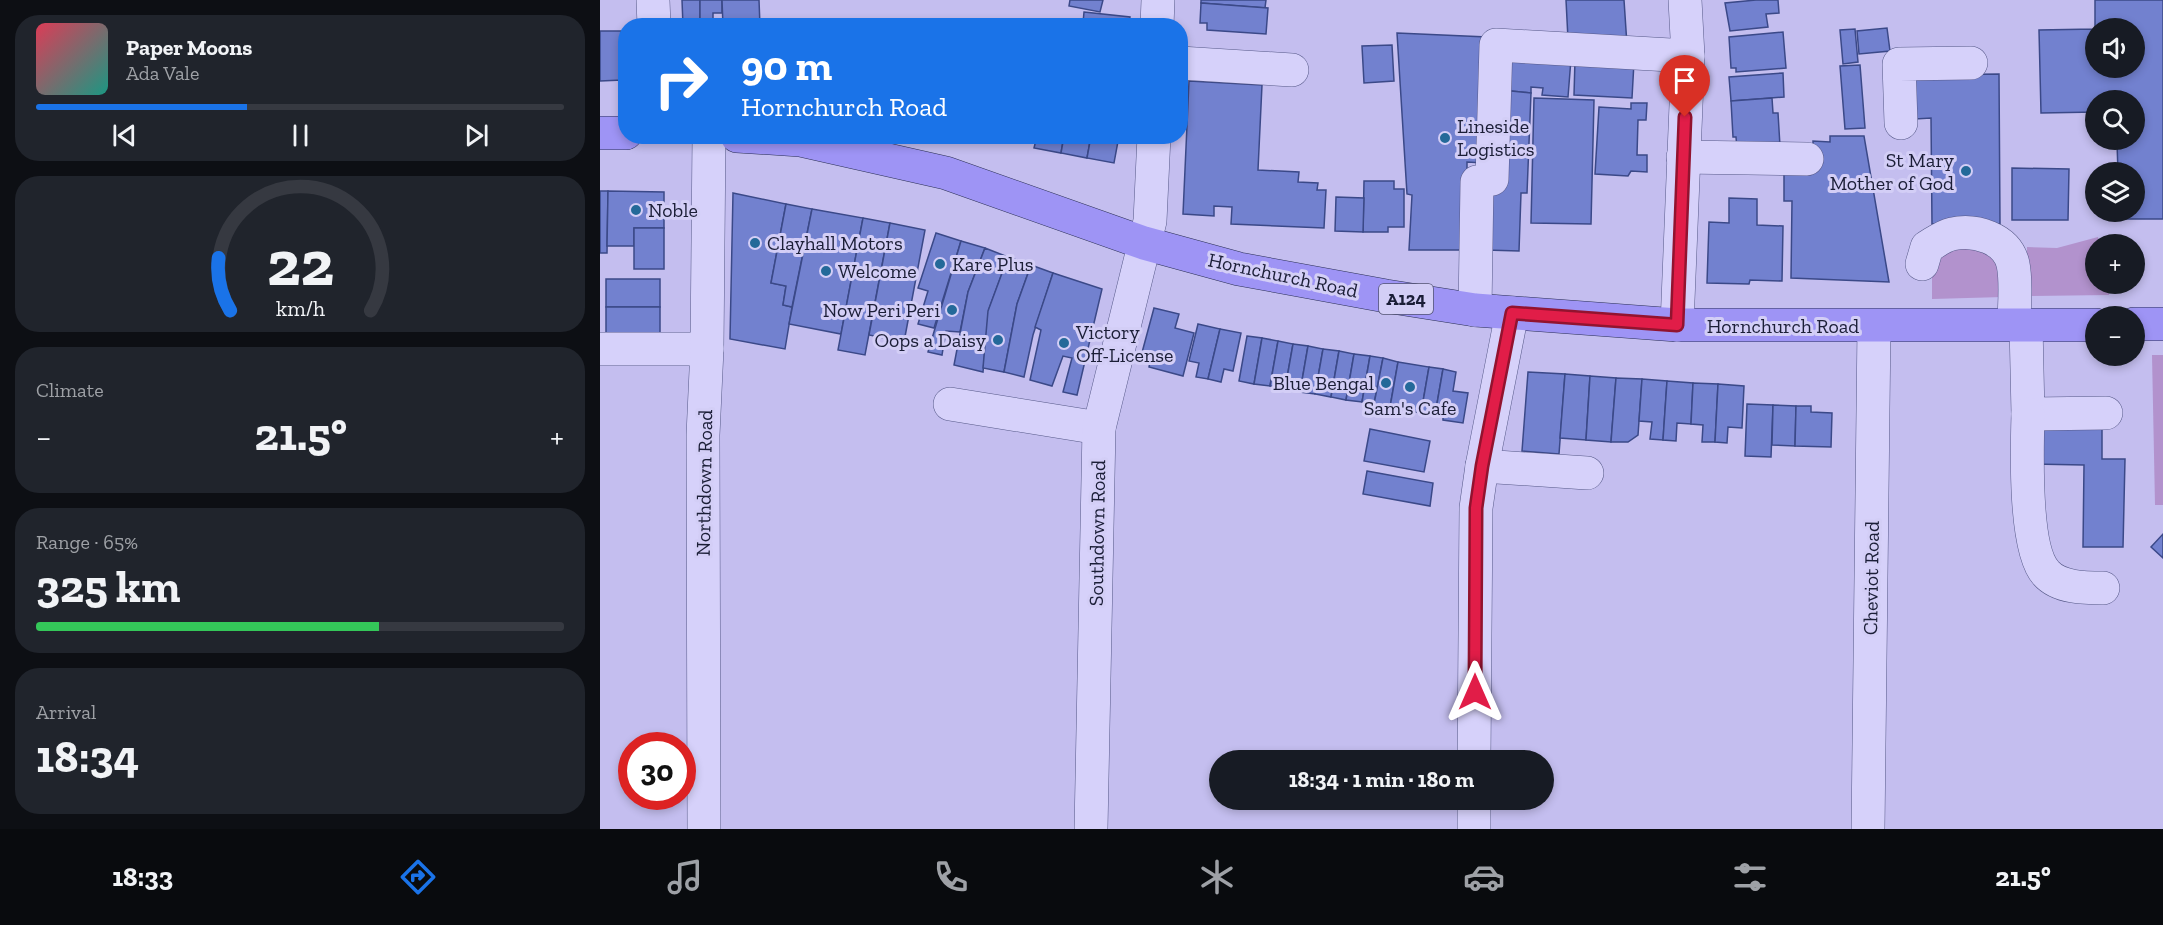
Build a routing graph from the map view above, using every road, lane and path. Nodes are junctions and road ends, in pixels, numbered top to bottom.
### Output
1 (653, 0) edge
2 (1158, 0) edge
3 (1685, 0) edge
4 (654, 18) edge
5 (1157, 18) edge
6 (1688, 56) junction
7 (1971, 63) dead end
8 (1188, 64) edge
9 (1292, 70) dead end
10 (1901, 123) dead end
11 (600, 133) edge
12 (618, 133) edge
13 (709, 144) edge
14 (818, 144) edge
15 (1154, 144) edge
16 (1683, 157) junction
17 (1807, 159) dead end
18 (1144, 243) junction
19 (1922, 264) dead end
20 (1475, 309) junction
21 (1512, 313) junction
22 (2145, 324) edge
23 (2163, 324) edge
24 (1677, 325) junction
25 (2020, 325) junction
26 (2085, 325) edge
27 (1874, 326) junction
28 (600, 349) edge
29 (707, 349) junction
30 (950, 404) dead end
31 (2106, 413) dead end
32 (2028, 414) junction
33 (1099, 428) junction
34 (1482, 466) junction
35 (1587, 473) dead end
36 (2103, 588) dead end
37 (1474, 750) edge
38 (1474, 810) edge
39 (704, 829) edge
40 (1091, 829) edge
41 (1474, 829) edge
42 (1868, 829) edge

1 - 4 street
2 - 5 street
3 - 6 street
6 - 16 street
6 - 20 street
7 - 10 street
8 - 9 street
11 - 12 main road
13 - 29 street, Northdown Road
14 - 18 main road, Hornchurch Road / A124
15 - 18 street, Southdown Road
16 - 17 street
16 - 24 street
18 - 20 main road, Hornchurch Road / A124
18 - 33 street, Southdown Road
19 - 25 street
20 - 21 main road, Hornchurch Road / A124
21 - 24 main road, Hornchurch Road / A124
21 - 34 street
22 - 23 main road
24 - 27 main road, Hornchurch Road / A124
25 - 26 main road, Hornchurch Road / A124
25 - 27 main road, Hornchurch Road / A124
25 - 32 street
27 - 42 street, Cheviot Road
28 - 29 street
29 - 39 street, Northdown Road
30 - 33 street
31 - 32 street
32 - 36 street
33 - 40 street, Southdown Road
34 - 35 street
34 - 37 street
38 - 41 street

